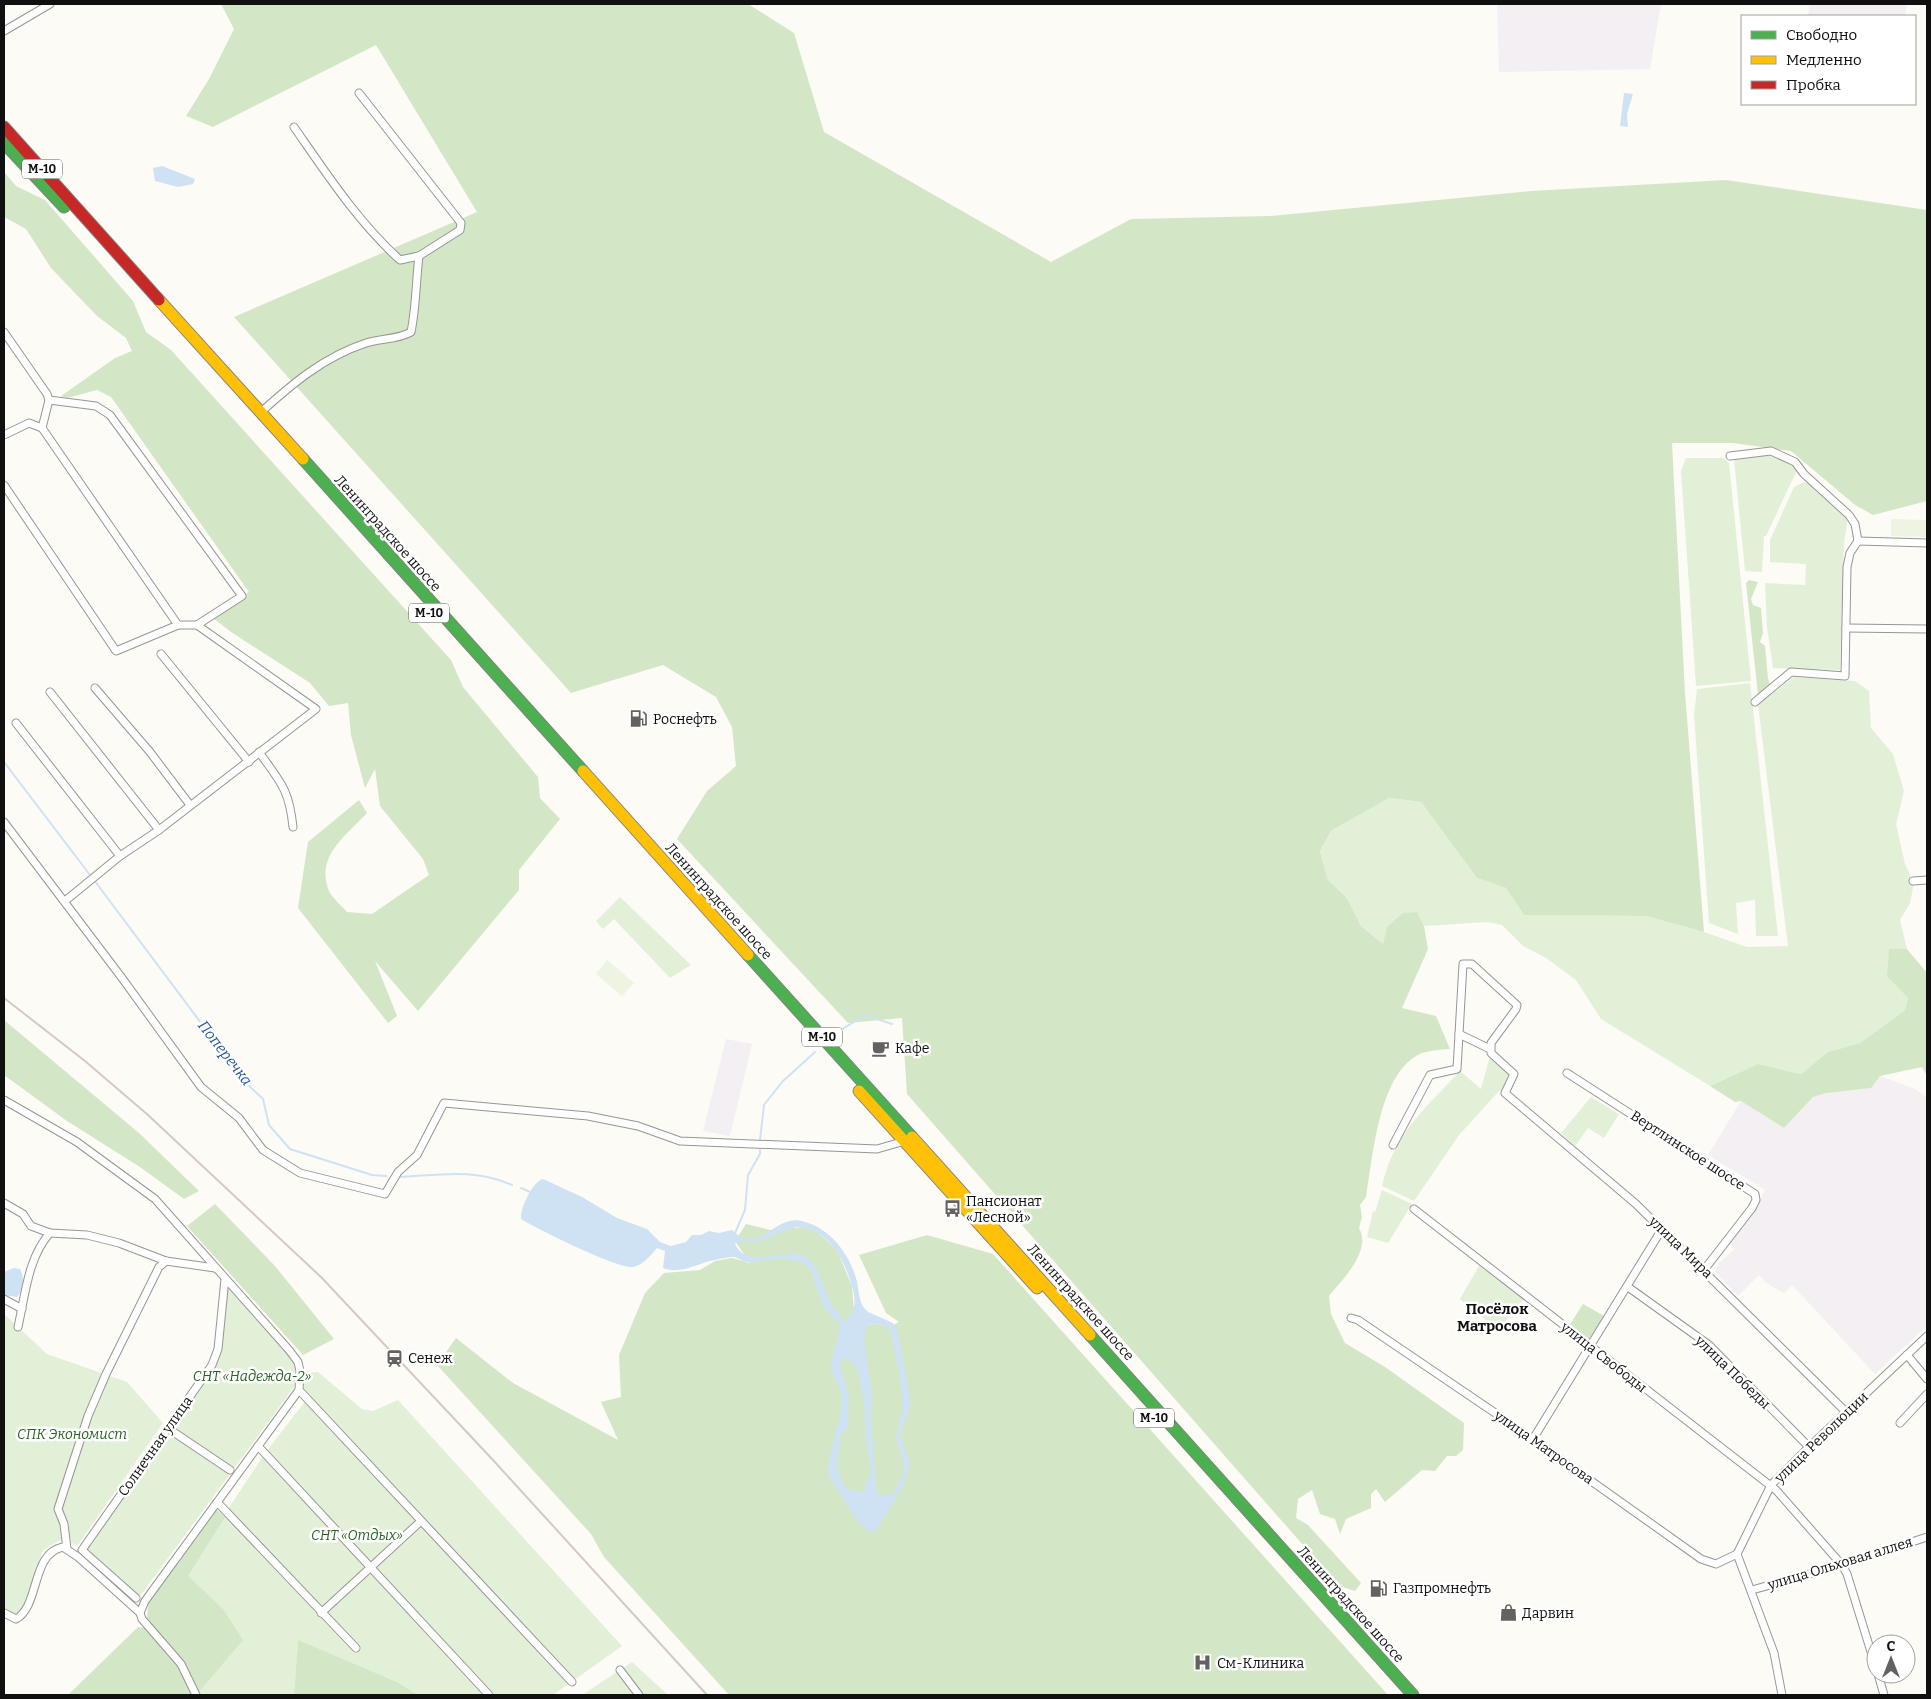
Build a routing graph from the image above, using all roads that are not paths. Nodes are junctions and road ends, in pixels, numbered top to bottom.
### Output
1 (50, 4) edge
2 (4, 31) edge
3 (359, 94) dead end
4 (294, 126) dead end
5 (4, 127) edge
6 (4, 143) edge
7 (420, 256) junction
8 (4, 332) edge
9 (49, 400) junction
10 (260, 413) junction
11 (42, 428) junction
12 (4, 435) edge
13 (1730, 456) dead end
14 (4, 485) edge
15 (1858, 541) junction
16 (1927, 543) edge
17 (178, 625) junction
18 (197, 625) junction
19 (1846, 628) junction
20 (1927, 629) edge
21 (161, 654) dead end
22 (95, 688) dead end
23 (50, 692) dead end
24 (1755, 702) dead end
25 (16, 723) dead end
26 (259, 752) junction
27 (249, 762) junction
28 (190, 806) junction
29 (4, 822) edge
30 (292, 827) dead end
31 (159, 830) junction
32 (120, 856) junction
33 (1927, 880) edge
34 (1913, 881) dead end
35 (65, 901) junction
36 (1459, 1034) junction
37 (1490, 1049) junction
38 (1567, 1073) dead end
39 (4, 1100) edge
40 (909, 1140) junction
41 (1393, 1145) dead end
42 (4, 1203) edge
43 (1414, 1209) dead end
44 (1662, 1229) junction
45 (50, 1233) junction
46 (166, 1261) junction
47 (215, 1268) junction
48 (1704, 1270) junction
49 (225, 1279) junction
50 (1628, 1287) junction
51 (4, 1299) edge
52 (22, 1309) junction
53 (1351, 1318) dead end
54 (18, 1327) dead end
55 (1927, 1336) edge
56 (1590, 1346) junction
57 (1907, 1355) junction
58 (1927, 1379) edge
59 (299, 1390) junction
60 (1927, 1394) edge
61 (1846, 1412) junction
62 (1900, 1423) dead end
63 (169, 1429) junction
64 (1533, 1439) junction
65 (258, 1446) junction
66 (1809, 1447) junction
67 (230, 1470) dead end
68 (1771, 1485) junction
69 (218, 1503) junction
70 (421, 1521) junction
71 (1927, 1537) edge
72 (67, 1549) junction
73 (1737, 1554) junction
74 (1842, 1565) junction
75 (372, 1568) junction
76 (1752, 1590) junction
77 (136, 1598) dead end
78 (4, 1613) edge
79 (140, 1613) junction
80 (321, 1613) junction
81 (1866, 1638) edge
82 (356, 1648) dead end
83 (620, 1670) dead end
84 (572, 1682) dead end
85 (196, 1695) edge
86 (489, 1695) edge
87 (639, 1695) edge
88 (1403, 1695) edge
89 (1413, 1695) edge
90 (1782, 1695) edge

1 - 2 street
3 - 7 street
4 - 7 street
5 - 10 highway, Ленинградское шоссе / М-10
6 - 40 highway, Ленинградское шоссе / М-10
7 - 10 street
8 - 9 street
9 - 11 street
9 - 18 street
10 - 40 highway, Ленинградское шоссе / М-10
11 - 12 street
11 - 17 street
13 - 15 street
14 - 17 street
15 - 16 street
15 - 19 street
17 - 18 street
18 - 26 street
19 - 20 street
19 - 24 street
21 - 27 street
22 - 28 street
23 - 31 street
25 - 32 street
26 - 27 street
26 - 30 street
27 - 28 street
28 - 31 street
29 - 35 street
31 - 32 street
32 - 35 street
33 - 34 street
35 - 40 street
36 - 37 street
36 - 37 street
36 - 41 street
37 - 44 street, улица Мира
38 - 48 street, Вертлинское шоссе
39 - 47 street
40 - 88 highway, Ленинградское шоссе / М-10
40 - 89 highway, Ленинградское шоссе / М-10
42 - 45 street
43 - 56 street, улица Свободы
44 - 48 street, улица Мира
44 - 50 street
45 - 46 street
45 - 52 street
46 - 47 street
46 - 72 street
47 - 49 street
48 - 61 street, улица Мира
49 - 59 street
49 - 63 street, Солнечная улица
50 - 56 street
50 - 66 street, улица Победы
51 - 52 street
52 - 54 street
53 - 64 street, улица Матросова
55 - 57 street, улица Революции
56 - 64 street
56 - 68 street, улица Свободы
57 - 58 street
57 - 61 street, улица Революции
59 - 65 street
59 - 70 street
60 - 62 street
61 - 66 street, улица Революции
63 - 67 street
63 - 77 street, Солнечная улица
64 - 73 street, улица Матросова
65 - 69 street
65 - 75 street
66 - 68 street, улица Революции
68 - 73 street, улица Революции
68 - 74 street, улица Свободы
69 - 79 street
69 - 80 street
70 - 75 street
70 - 84 street
71 - 74 street, улица Ольховая аллея
72 - 78 street
72 - 79 street
73 - 76 street
74 - 76 street, улица Ольховая аллея
74 - 81 street
75 - 80 street
75 - 86 street
76 - 90 street
79 - 85 street
80 - 82 street
83 - 87 street

